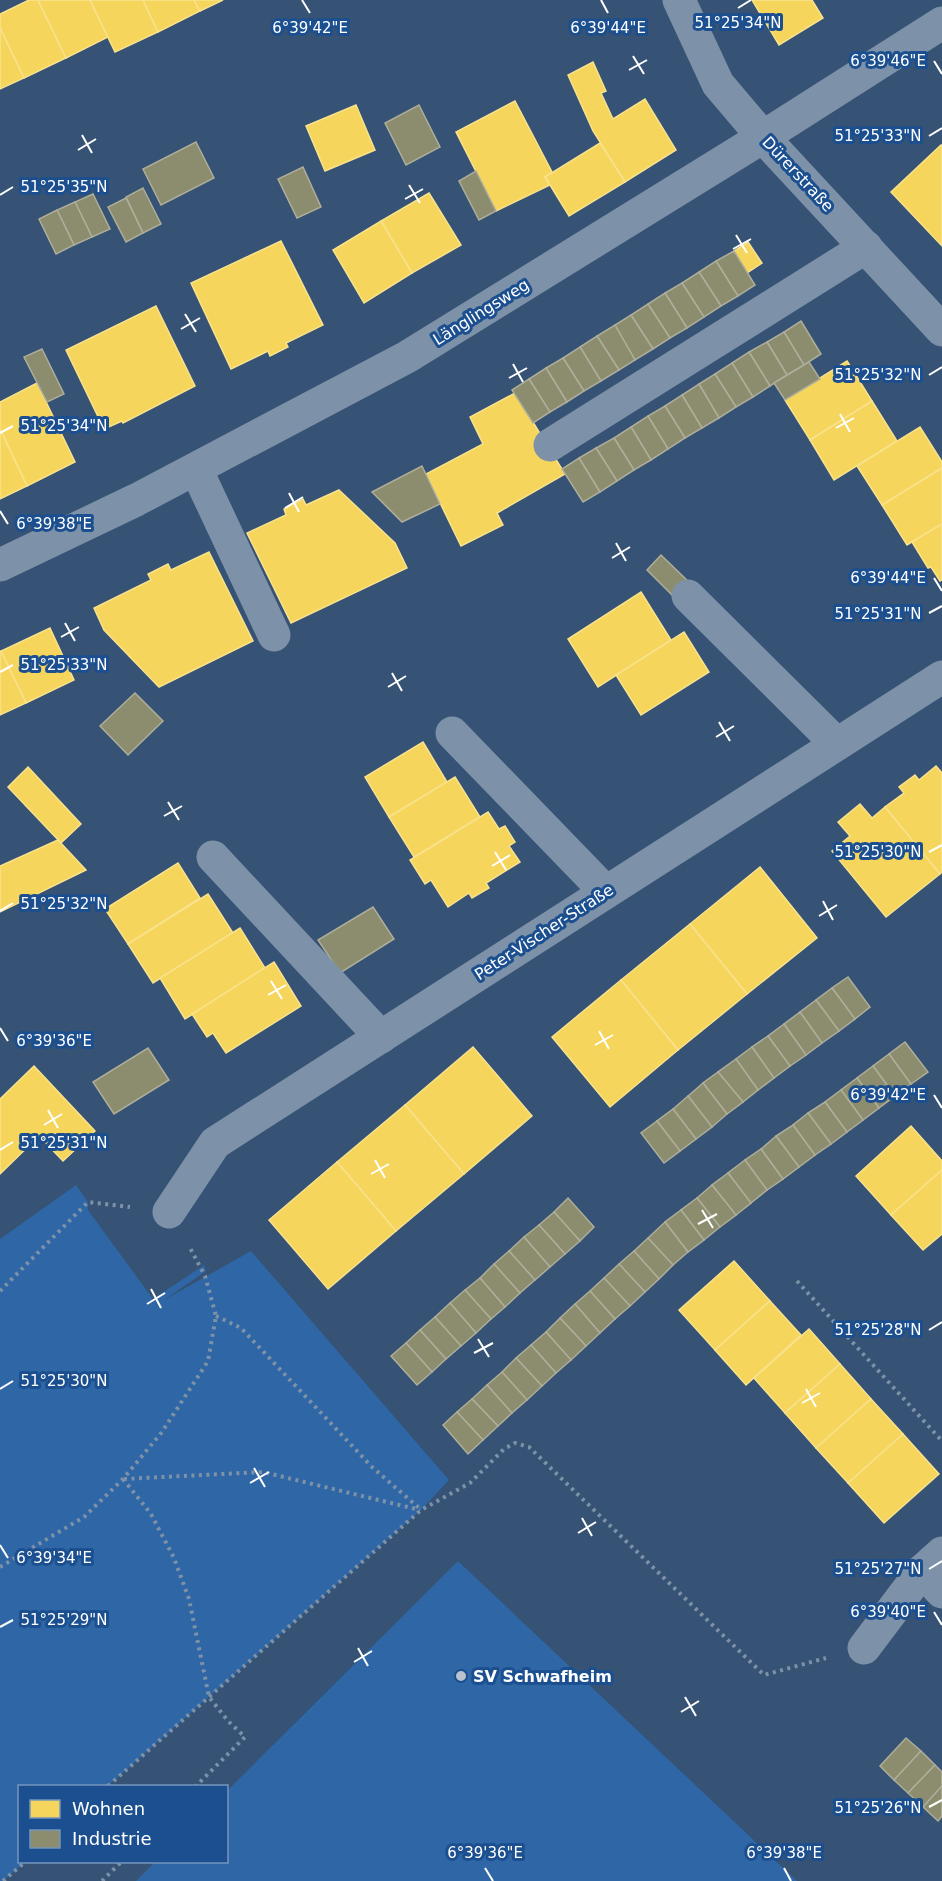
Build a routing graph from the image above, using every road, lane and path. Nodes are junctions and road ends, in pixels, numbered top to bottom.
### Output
1 (678, 0) edge
2 (942, 23) edge
3 (763, 136) junction
4 (866, 248) junction
5 (942, 330) edge
6 (550, 445) dead end
7 (196, 469) junction
8 (0, 566) edge
9 (688, 596) dead end
10 (274, 635) dead end
11 (942, 677) edge
12 (452, 733) dead end
13 (837, 744) junction
14 (213, 857) dead end
15 (606, 892) junction
16 (381, 1037) junction
17 (170, 1212) junction
18 (797, 1281) dead end
19 (0, 1291) edge
20 (216, 1316) junction
21 (942, 1441) edge
22 (123, 1479) junction
23 (421, 1510) junction
24 (0, 1567) edge
25 (935, 1572) edge
26 (864, 1648) joint
27 (209, 1697) junction
28 (109, 1785) edge
29 (197, 1785) edge
30 (24, 1863) edge
31 (120, 1863) edge
32 (3, 1881) edge
33 (102, 1881) edge

1 - 3 street, Dürerstraße
2 - 3 street, Länglingsweg
3 - 4 street, Dürerstraße
3 - 7 street, Länglingsweg
4 - 5 street, Dürerstraße
4 - 6 street
7 - 8 street, Länglingsweg
7 - 10 street
9 - 13 street
11 - 13 street, Peter-Vischer-Straße
12 - 15 street
13 - 15 street, Peter-Vischer-Straße
14 - 16 street
15 - 16 street, Peter-Vischer-Straße
16 - 17 street, Peter-Vischer-Straße
17 - 19 path
17 - 20 path
18 - 21 path
20 - 22 path
20 - 23 path
22 - 23 path
22 - 24 path
22 - 27 path
23 - 26 path
23 - 27 path
25 - 26 street
27 - 28 path
27 - 29 path
30 - 32 path
31 - 33 path

